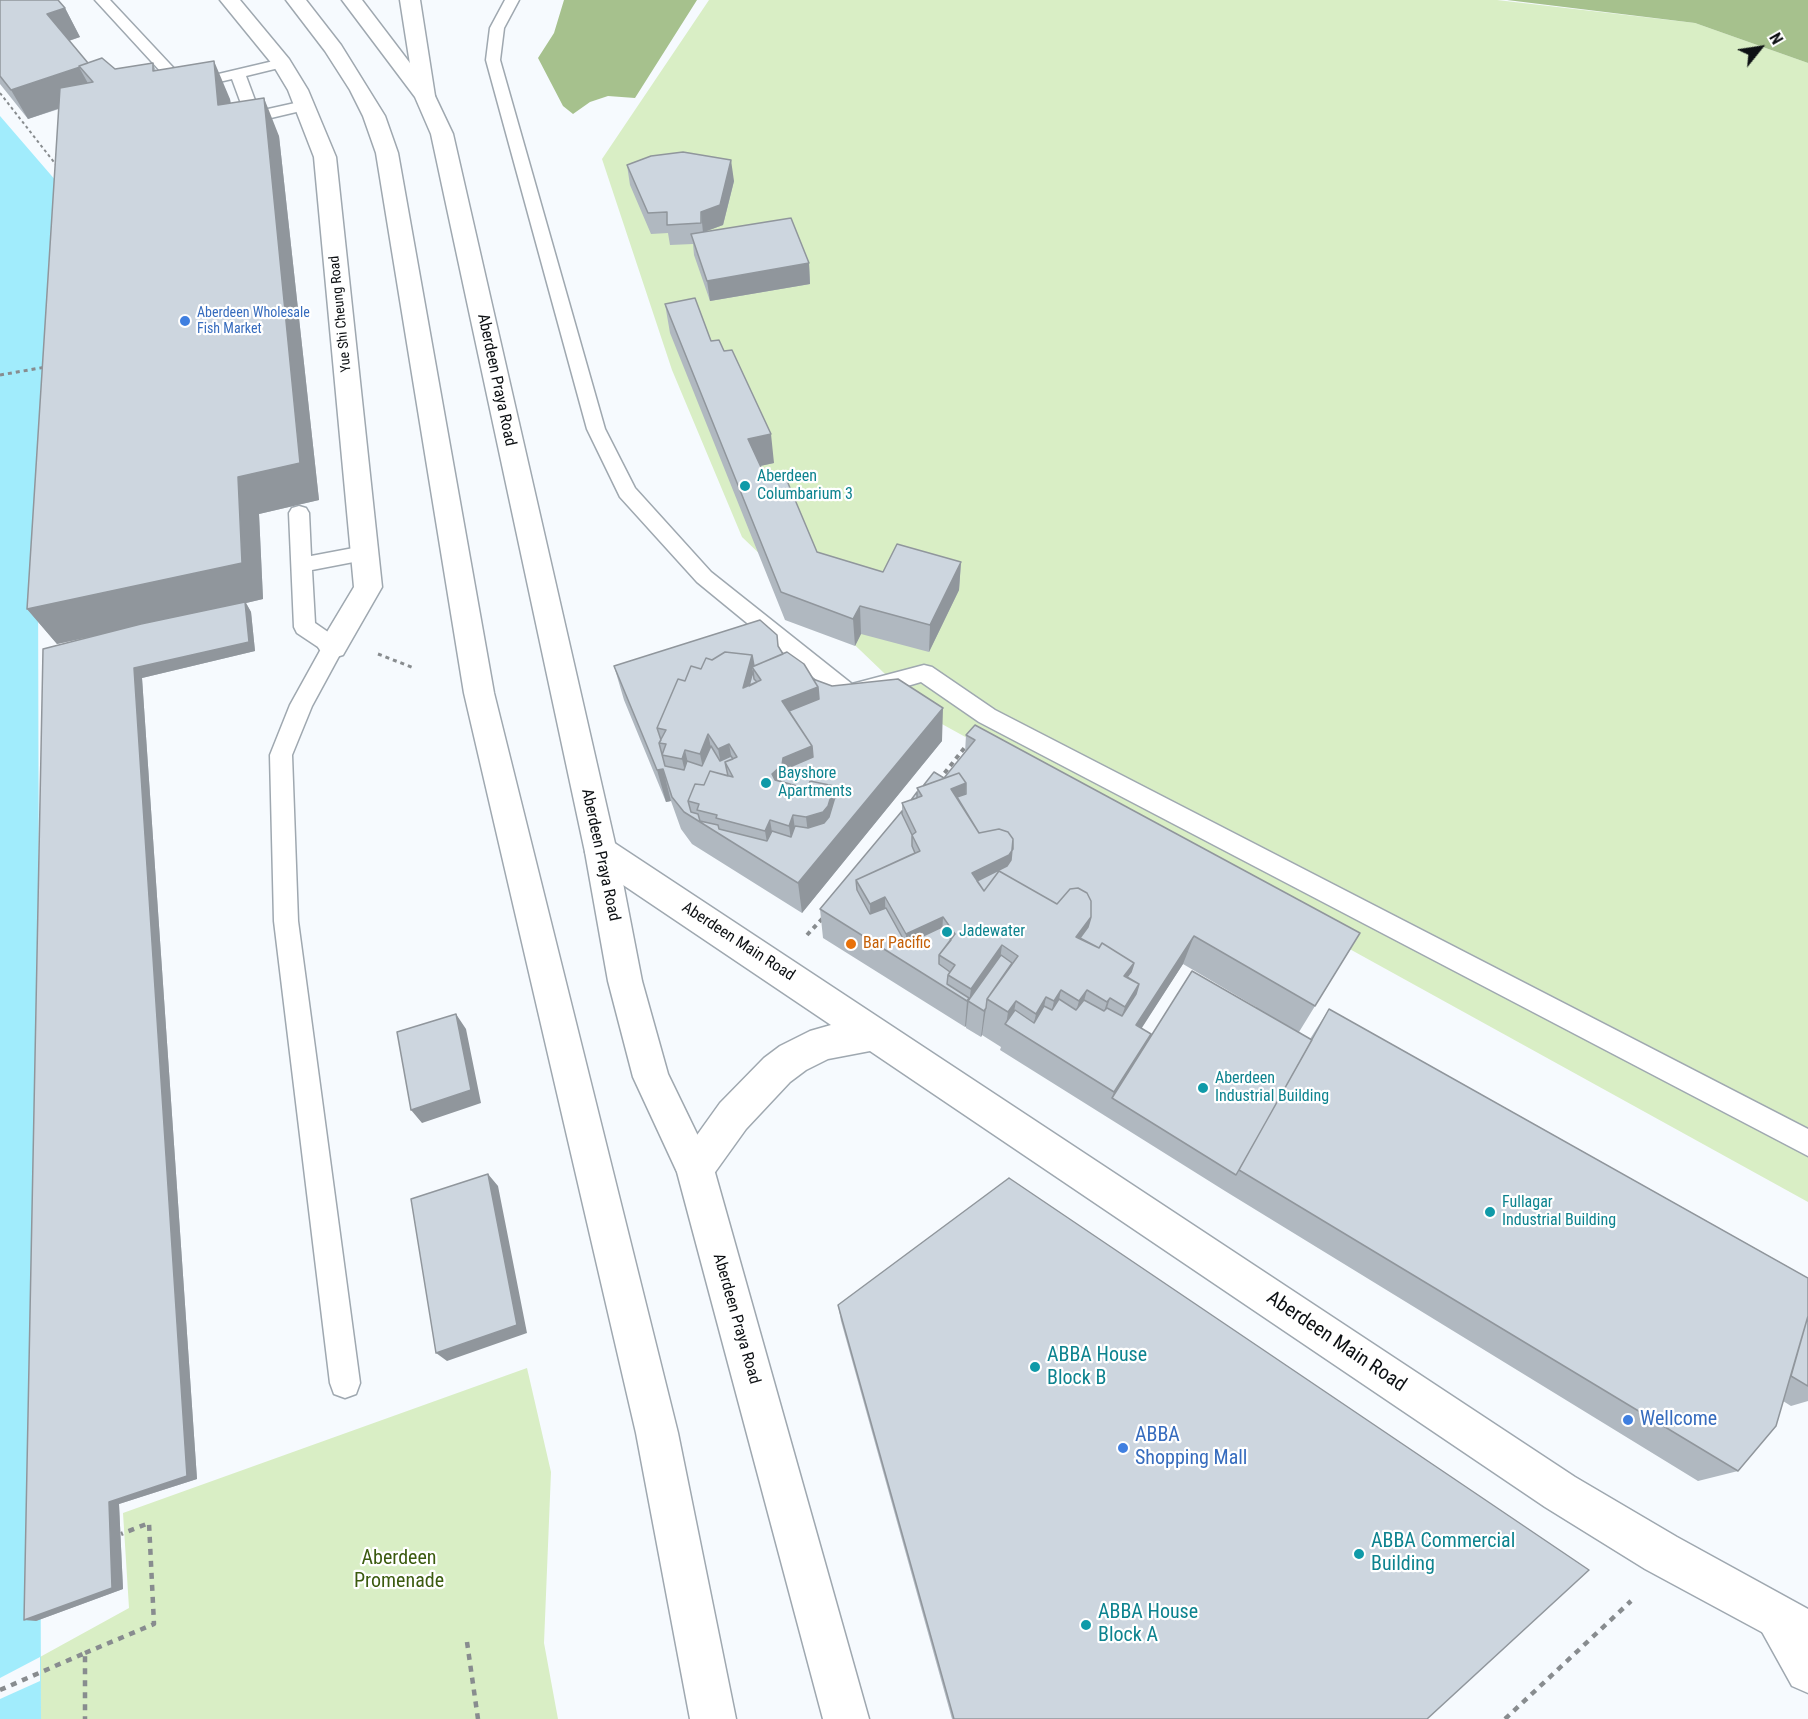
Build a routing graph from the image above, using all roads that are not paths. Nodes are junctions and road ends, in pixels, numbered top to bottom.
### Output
1 (102, 0) edge
2 (230, 0) edge
3 (296, 0) edge
4 (352, 0) edge
5 (512, 0) edge
6 (412, 1) edge
7 (282, 63) junction
8 (238, 74) junction
9 (425, 96) junction
10 (304, 106) junction
11 (299, 513) dead end
12 (364, 553) junction
13 (302, 565) junction
14 (333, 648) junction
15 (600, 852) junction
16 (874, 1034) junction
17 (1808, 1143) edge
18 (695, 1169) junction
19 (345, 1383) dead end
20 (1793, 1628) edge
21 (1808, 1670) edge
22 (713, 1719) edge
23 (846, 1719) edge

1 - 8 lane
2 - 7 main road, Yue Shi Cheung Road
3 - 22 main road
4 - 9 main road, Aberdeen Praya Road
5 - 17 lane
6 - 9 main road
7 - 8 lane
7 - 10 main road, Yue Shi Cheung Road
8 - 10 lane
9 - 15 main road, Aberdeen Praya Road
10 - 12 main road, Yue Shi Cheung Road
11 - 13 lane
12 - 13 lane
12 - 14 main road, Yue Shi Cheung Road
13 - 14 lane
14 - 19 lane
15 - 16 main road, Aberdeen Main Road
15 - 18 main road, Aberdeen Praya Road
16 - 18 main road
16 - 20 main road, Aberdeen Main Road
18 - 23 main road, Aberdeen Praya Road
20 - 21 main road

